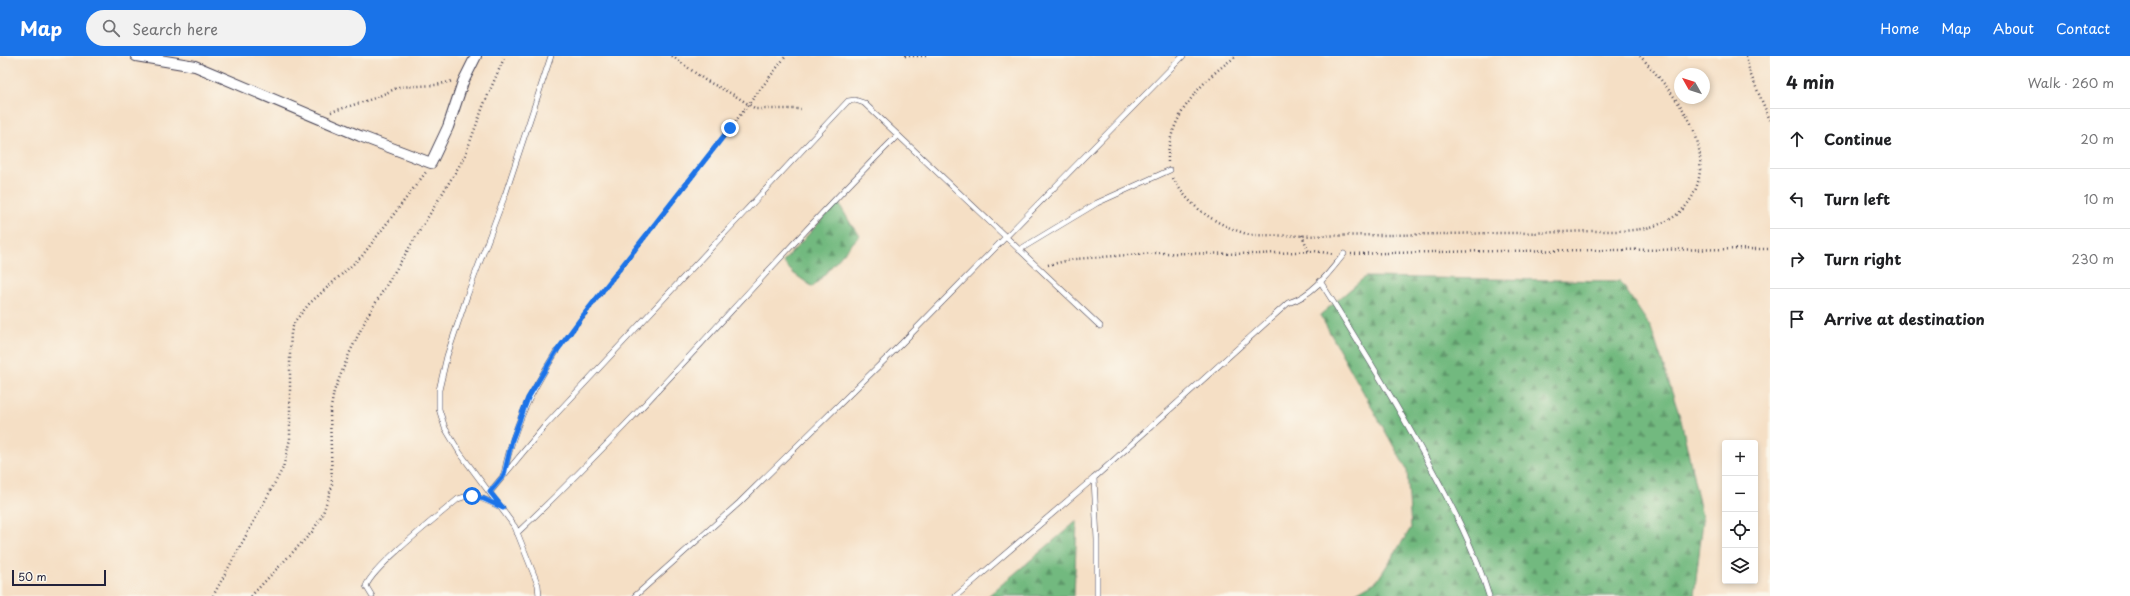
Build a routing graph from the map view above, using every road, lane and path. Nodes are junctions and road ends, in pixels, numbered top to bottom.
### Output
1 (136, 56) edge
2 (476, 56) edge
3 (505, 56) edge
4 (551, 56) edge
5 (672, 56) edge
6 (786, 56) edge
7 (905, 56) edge
8 (928, 56) edge
9 (1183, 56) edge
10 (1237, 56) edge
11 (1640, 56) edge
12 (1746, 56) edge
13 (463, 82) junction
14 (749, 106) junction
15 (802, 109) dead end
16 (315, 118) junction
17 (1770, 120) edge
18 (898, 135) junction
19 (432, 163) junction
20 (1170, 170) junction
21 (1302, 235) junction
22 (1005, 236) junction
23 (1019, 250) junction
24 (1770, 250) edge
25 (1309, 252) junction
26 (1344, 254) junction
27 (1039, 268) junction
28 (1320, 281) junction
29 (1100, 326) dead end
30 (556, 352) joint
31 (504, 475) junction
32 (1094, 478) junction
33 (490, 492) junction
34 (503, 508) junction
35 (518, 533) junction
36 (213, 596) edge
37 (252, 596) edge
38 (372, 596) edge
39 (539, 596) edge
40 (635, 596) edge
41 (956, 596) edge
42 (1097, 596) edge
43 (1489, 596) edge

1 - 16 street
2 - 13 street
3 - 37 path
4 - 33 lane
5 - 14 path
6 - 14 path
7 - 8 path
9 - 22 lane
10 - 20 path
11 - 21 path
12 - 17 path
13 - 16 path
13 - 19 street
14 - 15 path
14 - 30 path
16 - 19 street
18 - 22 lane
18 - 31 lane
18 - 35 lane
19 - 36 path
20 - 21 path
20 - 23 lane
21 - 25 path
22 - 23 lane
22 - 40 lane
23 - 27 lane
24 - 26 path
25 - 26 path
25 - 27 path
26 - 28 lane
27 - 29 lane
28 - 32 lane
28 - 43 lane
30 - 31 lane
31 - 33 lane
32 - 41 lane
32 - 42 lane
33 - 34 lane
34 - 35 lane
34 - 38 lane
35 - 39 lane

